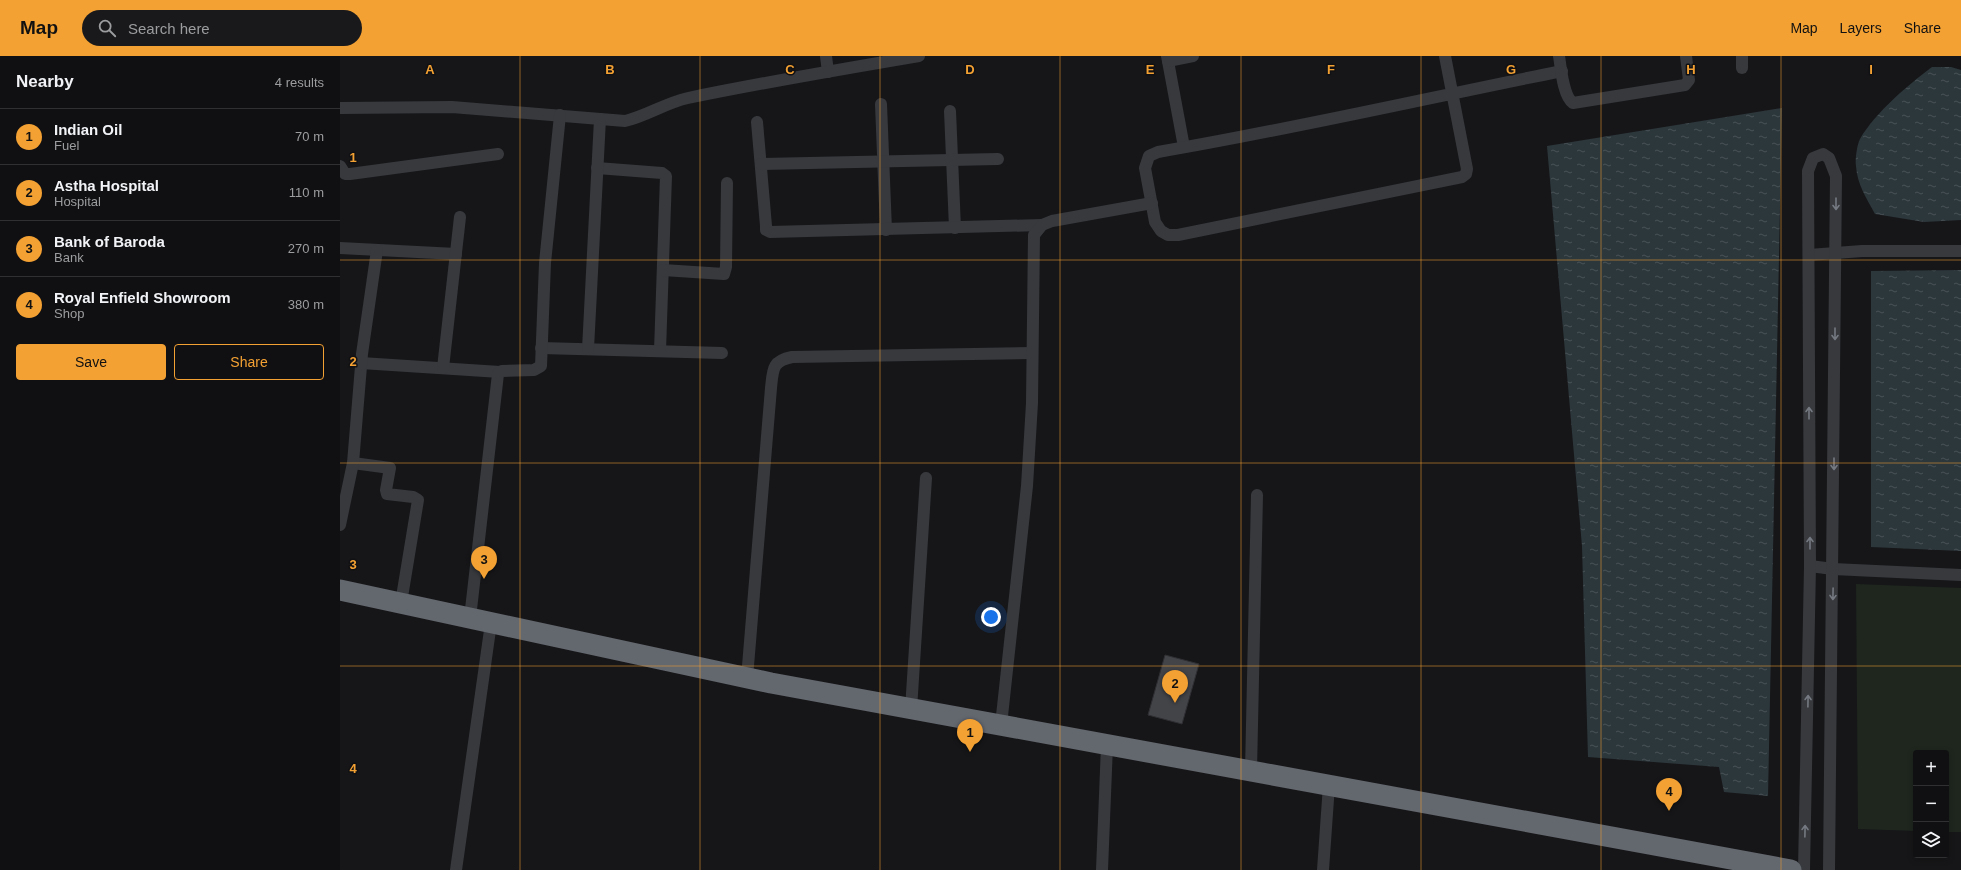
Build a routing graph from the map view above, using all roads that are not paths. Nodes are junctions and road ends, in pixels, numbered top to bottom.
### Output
1 (826, 56) edge
2 (914, 56) edge
3 (1193, 56) edge
4 (1445, 56) edge
5 (1559, 56) edge
6 (1686, 56) edge
7 (1167, 58) edge
8 (1562, 71) junction
9 (828, 72) junction
10 (1452, 93) junction
11 (881, 104) dead end
12 (340, 108) edge
13 (950, 111) dead end
14 (560, 115) junction
15 (600, 118) junction
16 (757, 122) dead end
17 (1184, 147) junction
18 (498, 154) dead end
19 (998, 159) dead end
20 (952, 160) junction
21 (884, 161) junction
22 (761, 164) junction
23 (340, 166) edge
24 (597, 168) junction
25 (727, 183) dead end
26 (1152, 204) junction
27 (460, 216) dead end
28 (1042, 225) junction
29 (955, 228) junction
30 (886, 230) junction
31 (340, 248) edge
32 (377, 250) junction
33 (1961, 251) edge
34 (1836, 253) junction
35 (456, 254) junction
36 (1809, 255) junction
37 (663, 270) junction
38 (541, 348) junction
39 (588, 349) junction
40 (660, 351) junction
41 (722, 353) dead end
42 (1032, 353) junction
43 (361, 363) junction
44 (443, 368) junction
45 (500, 372) junction
46 (353, 463) junction
47 (926, 478) dead end
48 (1257, 494) dead end
49 (340, 525) edge
50 (1810, 566) junction
51 (1833, 569) junction
52 (1961, 575) edge
53 (340, 590) edge
54 (401, 603) junction
55 (470, 618) junction
56 (491, 623) junction
57 (747, 678) junction
58 (911, 709) junction
59 (1001, 725) junction
60 (1107, 745) junction
61 (1251, 771) junction
62 (1329, 786) junction
63 (1764, 868) edge
64 (456, 870) edge
65 (1102, 870) edge
66 (1323, 870) edge
67 (1791, 870) edge
68 (1804, 870) edge
69 (1829, 870) edge

1 - 9 street
2 - 9 street
3 - 7 street
4 - 10 street
5 - 8 street
6 - 8 street
7 - 17 street
8 - 10 street
9 - 15 street
10 - 17 street
10 - 26 street
11 - 21 street
12 - 14 street
13 - 20 street
14 - 15 street
14 - 38 street
15 - 24 street
16 - 22 street
17 - 26 street
18 - 23 street
19 - 20 street
20 - 21 street
20 - 29 street
21 - 22 street
21 - 30 street
22 - 30 street
24 - 37 street
24 - 39 street
25 - 37 street
26 - 28 street
27 - 35 street
28 - 29 street
28 - 42 street
29 - 30 street
31 - 32 street
32 - 35 street
32 - 43 street
33 - 34 street
34 - 36 street
36 -> 34 street
34 -> 51 street
35 - 44 street
50 -> 36 street
37 - 40 street
38 - 39 street
38 - 45 street
39 - 40 street
40 - 41 street
42 - 57 street
42 - 59 street
43 - 44 street
43 - 46 street
44 - 45 street
45 - 55 street
46 - 49 street
46 - 54 street
47 - 58 street
48 - 61 street
50 - 51 street
68 -> 50 street
51 - 52 street
51 -> 69 street
53 - 54 highway
54 - 55 highway
55 - 56 highway
56 - 57 highway
56 - 64 street
57 - 58 highway
58 - 59 highway
59 - 60 highway
60 - 61 highway
60 - 65 street
61 - 62 highway
62 - 63 highway
62 - 66 street
63 - 67 highway

